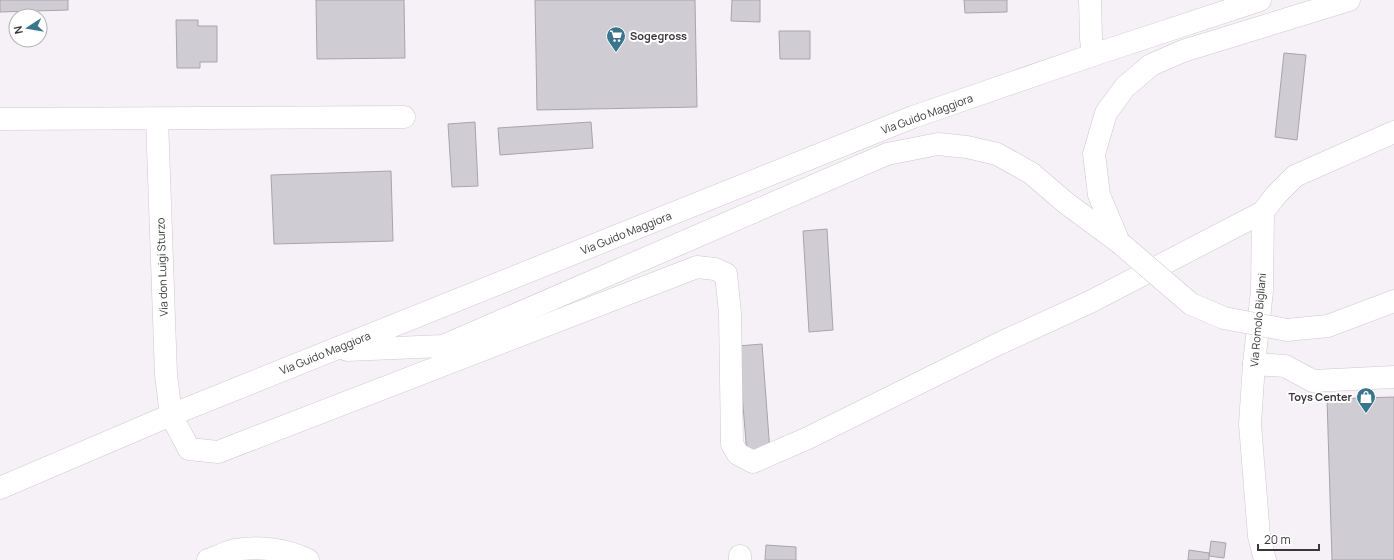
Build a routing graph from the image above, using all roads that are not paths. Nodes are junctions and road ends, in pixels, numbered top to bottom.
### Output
1 (1090, 0) edge
2 (1260, 0) edge
3 (1349, 0) edge
4 (1093, 55) junction
5 (404, 117) dead end
6 (157, 119) junction
7 (0, 120) edge
8 (1394, 132) edge
9 (1263, 212) junction
10 (1120, 243) junction
11 (1394, 301) edge
12 (332, 351) junction
13 (1254, 364) junction
14 (1394, 377) edge
15 (171, 415) junction
16 (0, 488) edge
17 (208, 560) edge
18 (308, 560) edge
19 (1265, 560) edge

1 - 4 street
2 - 4 street, Via Guido Maggiora
3 - 10 street
4 - 12 street, Via Guido Maggiora
5 - 6 street
6 - 7 street
6 - 15 street, Via don Luigi Sturzo
8 - 9 street
9 - 13 street, Via Romolo Bigliani
9 - 15 street
10 - 11 street, bridge
10 - 12 street
12 - 15 street, Via Guido Maggiora
13 - 14 street
13 - 19 street, Via Romolo Bigliani
15 - 16 street, Via Guido Maggiora
17 - 18 street

